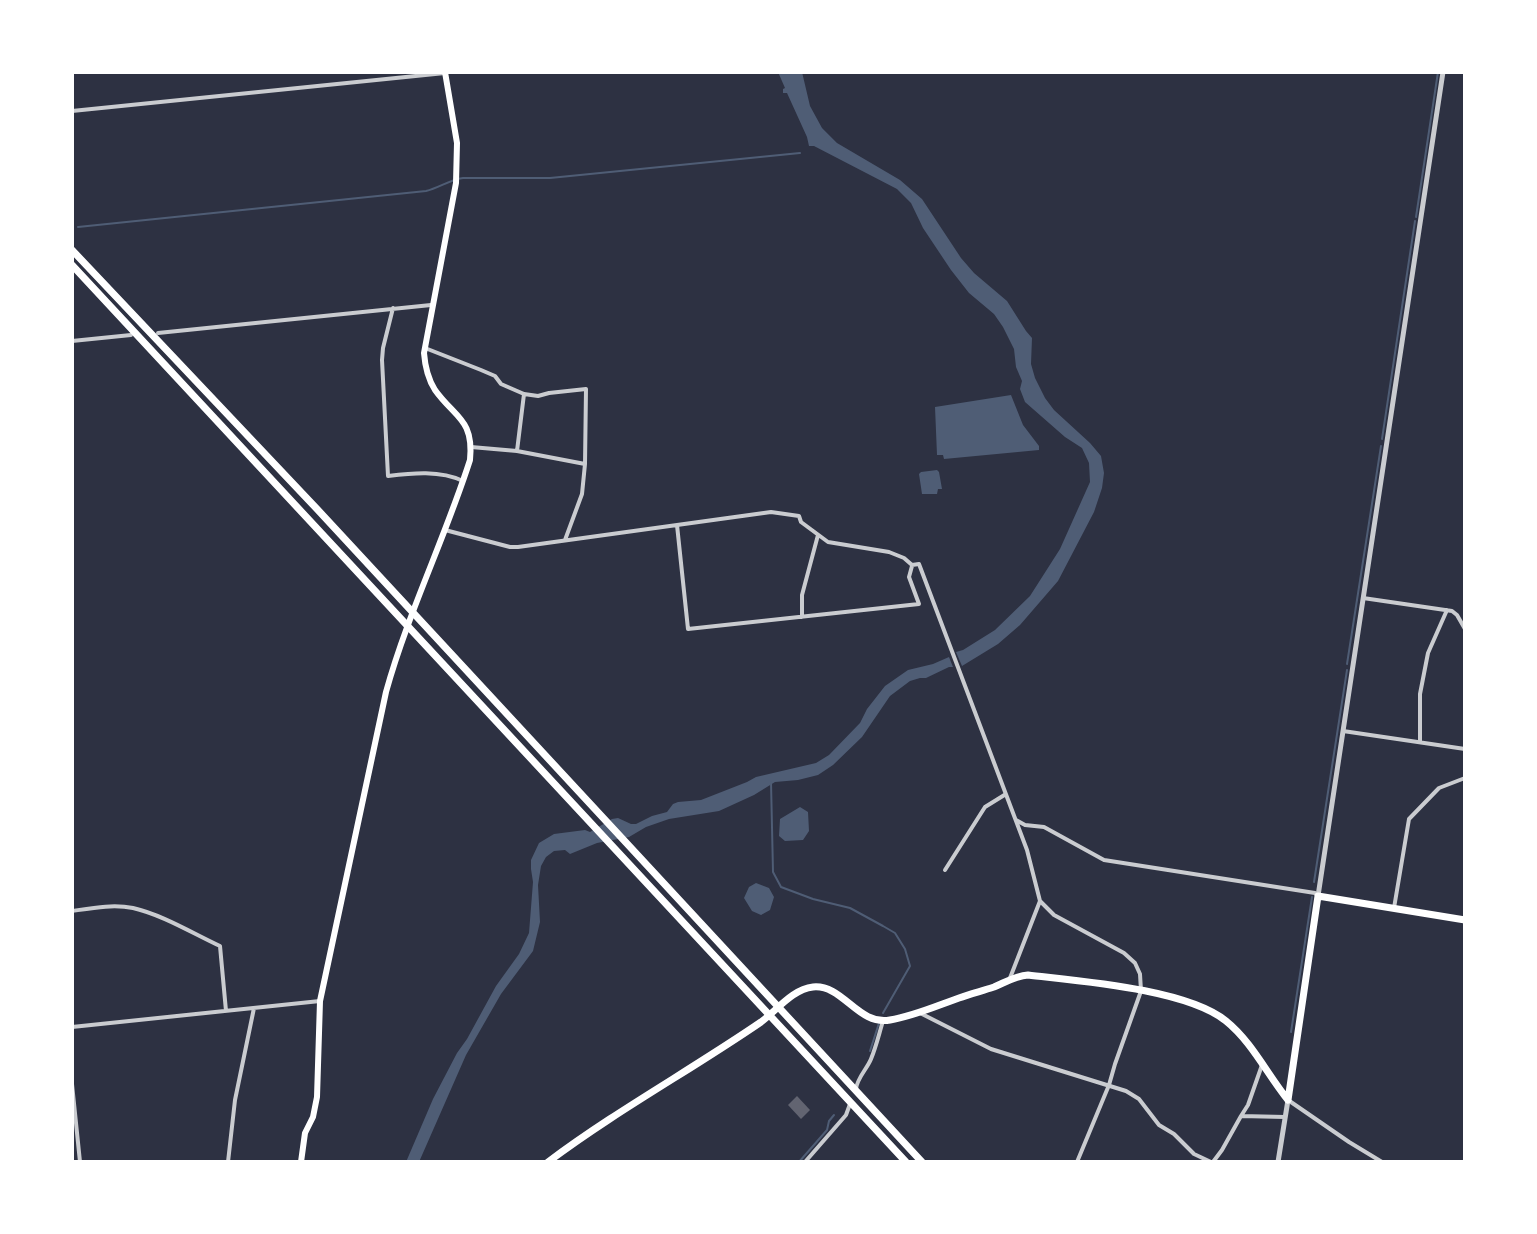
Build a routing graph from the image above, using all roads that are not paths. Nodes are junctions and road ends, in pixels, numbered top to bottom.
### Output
1 (383, 72) edge
2 (1443, 72) edge
3 (445, 73) edge
4 (384, 80) junction
5 (72, 111) edge
6 (72, 250) edge
7 (72, 265) edge
8 (431, 305) junction
9 (393, 308) junction
10 (158, 333) dead end
11 (131, 335) dead end
12 (72, 341) edge
13 (424, 348) junction
14 (524, 394) junction
15 (471, 447) junction
16 (517, 451) junction
17 (585, 464) junction
18 (463, 481) junction
19 (677, 525) junction
20 (445, 529) junction
21 (818, 535) junction
22 (565, 541) junction
23 (912, 566) junction
24 (1363, 598) junction
25 (1447, 610) junction
26 (412, 613) junction
27 (802, 617) junction
28 (408, 627) junction
29 (1465, 628) edge
30 (1343, 730) junction
31 (1420, 742) junction
32 (1465, 749) edge
33 (1465, 778) edge
34 (1006, 794) junction
35 (1015, 820) junction
36 (945, 870) dead end
37 (1318, 896) junction
38 (1040, 901) junction
39 (1394, 909) junction
40 (72, 911) edge
41 (1465, 920) edge
42 (1009, 979) junction
43 (1141, 991) junction
44 (320, 1001) junction
45 (780, 1006) junction
46 (254, 1008) junction
47 (226, 1011) junction
48 (919, 1012) junction
49 (769, 1016) junction
50 (884, 1021) junction
51 (72, 1027) edge
52 (1262, 1065) junction
53 (72, 1084) edge
54 (1109, 1085) junction
55 (856, 1089) junction
56 (1288, 1100) junction
57 (850, 1103) junction
58 (1241, 1116) junction
59 (1285, 1117) junction
60 (80, 1162) edge
61 (228, 1162) edge
62 (301, 1162) edge
63 (548, 1162) edge
64 (805, 1162) edge
65 (906, 1162) edge
66 (922, 1162) edge
67 (1077, 1162) edge
68 (1212, 1162) edge
69 (1278, 1162) edge
70 (1382, 1162) edge

1 - 4 street
2 - 24 street
3 - 4 street
3 - 8 main road
4 - 5 street
6 - 26 main road
7 - 28 main road
8 - 9 street
8 - 13 main road
9 - 10 street
9 - 18 street
11 - 12 street
13 - 14 street
13 - 15 main road
14 - 16 street
14 - 17 street
15 - 16 street
15 - 18 main road
16 - 17 street
17 - 22 street
18 - 20 main road
19 - 21 street
19 - 22 street
19 - 27 street
20 - 22 street
20 - 26 main road
21 - 23 street
21 - 27 street
23 - 27 street
23 - 34 street
24 - 25 street
24 - 30 street
25 - 29 street
25 - 31 street
26 - 28 main road
26 - 45 main road
28 - 44 main road
28 - 49 main road
30 - 31 street
30 - 37 street
31 - 32 street
33 - 39 street
34 - 35 street
34 - 36 street
35 - 37 street
35 - 38 street
37 - 39 main road
37 - 56 main road
38 - 42 street
38 - 43 street
39 - 41 main road
40 - 47 street
42 - 43 main road
42 - 48 main road
43 - 52 main road
43 - 54 street
44 - 46 street
44 - 62 main road
45 - 49 main road
45 - 50 main road
45 - 55 main road
46 - 47 street
46 - 61 street
47 - 51 street
48 - 50 main road
48 - 54 street
49 - 57 main road
49 - 63 main road
50 - 55 street
52 - 56 main road
52 - 58 street
53 - 60 street
54 - 67 street
54 - 68 street
55 - 66 main road
56 - 59 street
56 - 70 street
57 - 64 street
57 - 65 main road
58 - 59 street
58 - 68 street
59 - 69 street

